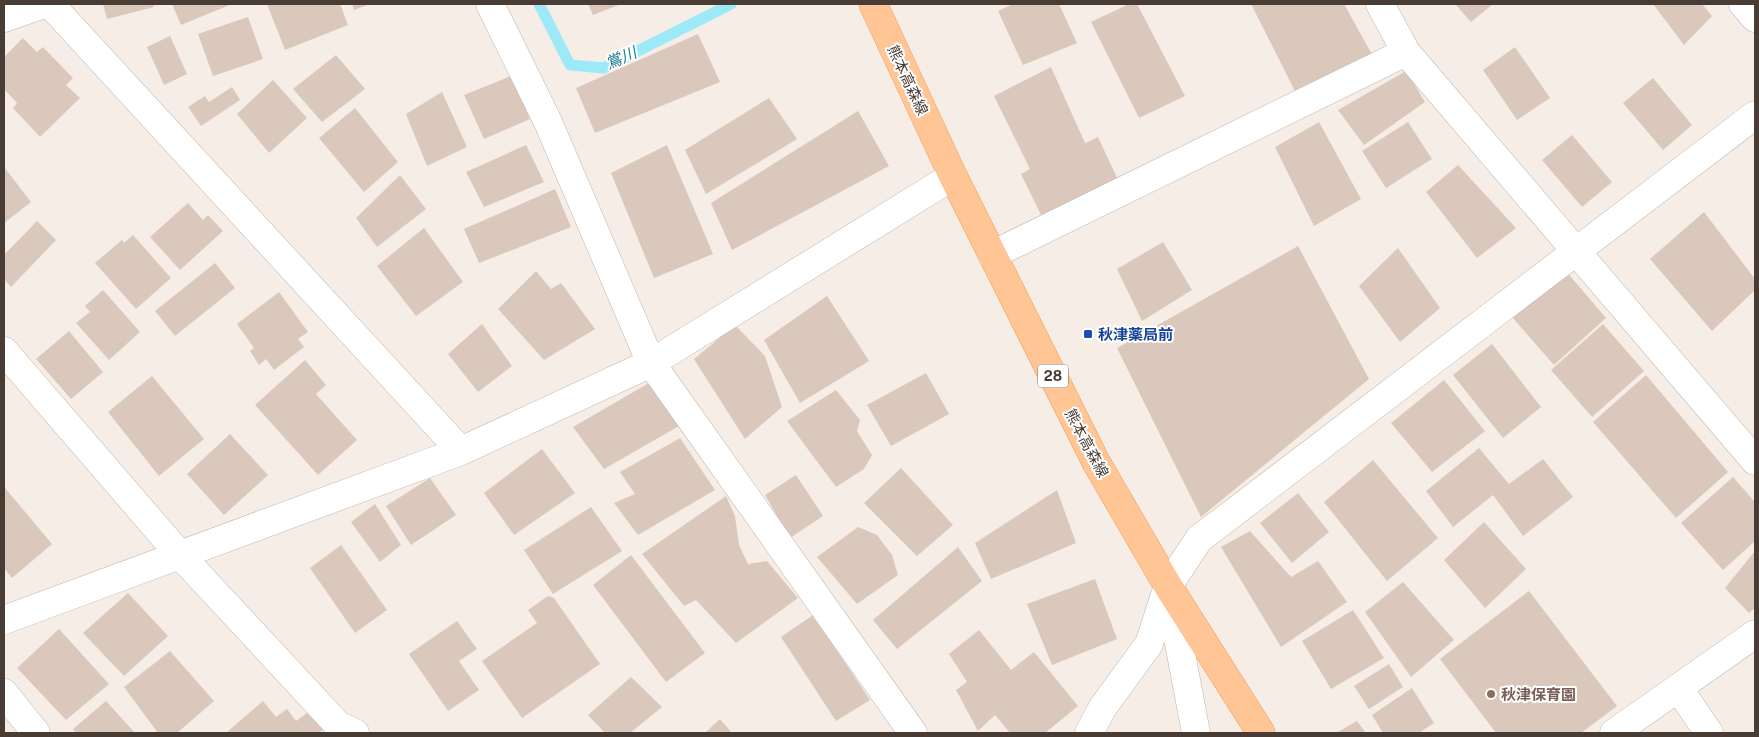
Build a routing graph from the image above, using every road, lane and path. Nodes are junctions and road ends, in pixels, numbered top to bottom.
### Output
1 (44, 4) edge
2 (50, 4) edge
3 (490, 4) edge
4 (873, 4) edge
5 (1380, 4) edge
6 (1742, 4) edge
7 (4, 18) edge
8 (1755, 18) edge
9 (1406, 52) junction
10 (1755, 115) edge
11 (952, 176) junction
12 (1575, 250) junction
13 (992, 255) junction
14 (4, 351) edge
15 (651, 363) junction
16 (461, 451) junction
17 (1755, 461) edge
18 (180, 555) junction
19 (1168, 586) junction
20 (4, 620) edge
21 (1755, 634) edge
22 (1679, 689) junction
23 (4, 693) edge
24 (36, 733) edge
25 (355, 733) edge
26 (913, 733) edge
27 (1089, 733) edge
28 (1196, 733) edge
29 (1261, 733) edge
30 (1614, 733) edge
31 (1709, 733) edge

1 - 7 street
2 - 16 street
3 - 15 street
4 - 11 main road, 熊本高森線 / 28
5 - 9 street
6 - 8 street
9 - 12 street
9 - 13 street
10 - 12 street
11 - 13 main road, 熊本高森線 / 28
11 - 15 street
12 - 17 street
12 - 19 street
13 - 19 main road, 熊本高森線 / 28
14 - 18 street
15 - 16 street
15 - 26 street
16 - 18 street
18 - 20 street
18 - 25 street
19 - 27 street
19 - 28 street
19 - 29 main road, 熊本高森線 / 28
21 - 22 street
22 - 30 street
22 - 31 street
23 - 24 street

